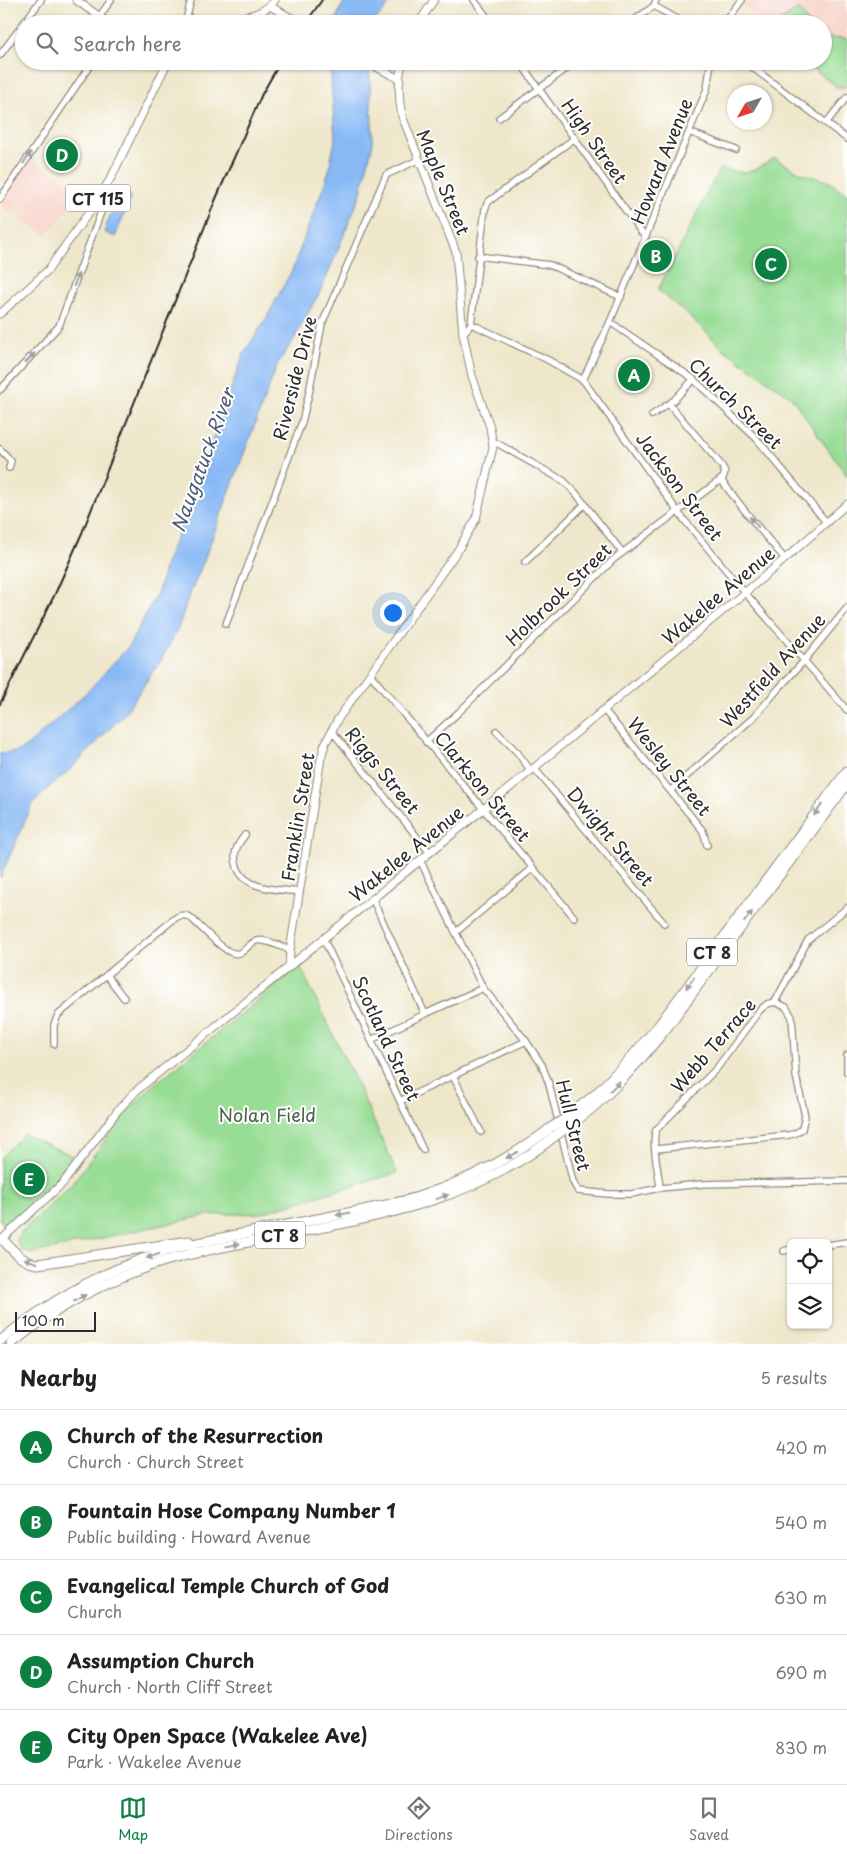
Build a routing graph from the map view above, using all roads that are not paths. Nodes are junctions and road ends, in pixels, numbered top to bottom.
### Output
1 (41, 0) edge
2 (76, 0) edge
3 (111, 0) edge
4 (191, 0) edge
5 (434, 0) edge
6 (474, 0) edge
7 (742, 0) edge
8 (272, 3) edge
9 (655, 3) edge
10 (30, 15) edge
11 (96, 15) edge
12 (100, 15) edge
13 (187, 15) edge
14 (246, 15) edge
15 (286, 15) edge
16 (424, 15) edge
17 (485, 15) edge
18 (640, 15) edge
19 (673, 15) edge
20 (731, 15) edge
21 (15, 35) edge
22 (0, 55) edge
23 (87, 70) edge
24 (164, 70) edge
25 (379, 70) edge
26 (400, 70) edge
27 (526, 70) edge
28 (564, 70) edge
29 (710, 70) edge
30 (756, 70) edge
31 (399, 79) junction
32 (539, 88) junction
33 (847, 97) edge
34 (499, 118) dead end
35 (826, 123) junction
36 (689, 132) junction
37 (575, 138) junction
38 (847, 139) edge
39 (736, 150) dead end
40 (418, 160) junction
41 (0, 199) edge
42 (96, 201) junction
43 (646, 236) junction
44 (478, 256) junction
45 (621, 297) junction
46 (0, 314) edge
47 (610, 322) junction
48 (471, 324) junction
49 (463, 334) junction
50 (583, 380) junction
51 (693, 380) junction
52 (0, 390) edge
53 (669, 404) junction
54 (652, 415) dead end
55 (493, 441) junction
56 (0, 449) edge
57 (9, 468) dead end
58 (721, 480) junction
59 (585, 504) junction
60 (847, 504) edge
61 (677, 510) junction
62 (826, 523) junction
63 (622, 552) junction
64 (785, 559) junction
65 (525, 562) dead end
66 (745, 592) junction
67 (847, 608) edge
68 (226, 624) dead end
69 (804, 661) junction
70 (370, 674) junction
71 (604, 710) junction
72 (847, 710) edge
73 (331, 730) junction
74 (496, 731) dead end
75 (426, 742) junction
76 (533, 770) junction
77 (847, 770) edge
78 (847, 784) edge
79 (671, 790) junction
80 (484, 809) junction
81 (245, 834) dead end
82 (706, 845) dead end
83 (430, 853) junction
84 (420, 860) junction
85 (533, 868) junction
86 (300, 892) junction
87 (373, 900) junction
88 (847, 908) edge
89 (574, 917) dead end
90 (664, 924) dead end
91 (456, 932) junction
92 (324, 940) junction
93 (290, 950) junction
94 (289, 967) junction
95 (107, 976) junction
96 (483, 988) junction
97 (124, 998) dead end
98 (775, 1002) junction
99 (425, 1014) junction
100 (371, 1040) junction
101 (526, 1041) junction
102 (54, 1044) dead end
103 (847, 1055) edge
104 (847, 1072) edge
105 (453, 1076) junction
106 (400, 1102) junction
107 (564, 1124) junction
108 (481, 1132) dead end
109 (554, 1132) junction
110 (656, 1149) junction
111 (423, 1150) dead end
112 (847, 1181) edge
113 (660, 1188) junction
114 (234, 1236) junction
115 (1, 1240) edge
116 (847, 1242) edge
117 (832, 1244) edge
118 (787, 1250) edge
119 (784, 1251) dead end
120 (0, 1341) edge
121 (10, 1344) edge

1 - 10 street
2 - 11 main road
3 - 12 street
4 - 13 street
5 - 16 main road
6 - 17 street
7 - 20 street
8 - 14 main road
8 - 15 main road
9 - 18 street
9 - 19 street
21 - 22 street
41 -> 23 street
24 - 42 main road, CT 115
25 - 31 main road
26 - 31 main road
27 - 32 street, High Street
28 - 32 street
29 - 36 street, Howard Avenue
30 - 35 street
31 - 40 main road, Maple Street
32 - 34 street
32 - 37 street, High Street
33 - 35 street
35 - 38 street
36 - 39 street
36 - 43 street, Howard Avenue
37 - 43 street, High Street
37 - 44 street
40 - 49 main road, Maple Street
40 - 68 street, Riverside Drive
42 - 46 main road, CT 115
52 -> 42 street
43 - 45 street, Howard Avenue
44 - 45 street
44 - 48 street
45 - 47 street, Howard Avenue
47 - 50 street, Howard Avenue
47 - 51 street, Church Street
48 - 49 street
48 - 50 street, Jackson Street
49 - 55 main road, Franklin Street
50 - 61 street, Jackson Street
51 - 53 street
51 - 62 street, Church Street
53 - 54 street
53 - 58 street
55 - 59 street
55 - 70 main road, Franklin Street
56 - 57 street
58 - 61 street, Holbrook Street
64 -> 58 street
59 - 63 street
59 - 65 street
60 - 62 main road, Wakelee Avenue
61 - 63 street, Holbrook Street
61 - 66 street, Jackson Street
62 - 64 main road, Wakelee Avenue
63 - 75 street, Holbrook Street
64 - 66 main road, Wakelee Avenue
66 - 69 street, Jackson Street
66 - 71 main road, Wakelee Avenue
67 - 69 street, Westfield Avenue
69 - 72 street, Jackson Street
69 - 79 street, Westfield Avenue
70 - 73 main road, Franklin Street
70 - 75 street, Clarkson Street
71 - 76 main road, Wakelee Avenue
71 - 79 street, Wesley Street
73 - 83 street, Riggs Street
73 - 86 main road, Franklin Street
74 - 76 street, Dwight Street
75 - 80 street, Clarkson Street
76 - 80 main road, Wakelee Avenue
76 - 90 street, Dwight Street
77 -> 107 highway, CT 8
107 -> 78 highway, CT 8
79 - 82 street, Wesley Street
80 - 83 main road, Wakelee Avenue
80 - 85 street, Clarkson Street
81 - 86 street
83 - 84 main road, Wakelee Avenue
84 - 87 main road, Wakelee Avenue
84 - 91 street, Hull Street
85 - 89 street, Clarkson Street
85 - 91 street
86 - 93 main road, Franklin Street
87 - 92 main road, Wakelee Avenue
87 - 99 street
88 - 98 street
91 - 96 street, Hull Street
92 - 94 main road, Wakelee Avenue
92 - 100 street, Scotland Street
93 - 94 main road, Franklin Street
93 - 95 street
94 - 115 main road, Wakelee Avenue
95 - 97 street
95 - 102 street
96 - 99 street
96 - 101 street, Hull Street
98 - 110 street, Webb Terrace
98 - 110 street, Webb Terrace
99 - 100 street
100 - 106 street, Scotland Street
101 - 105 street
101 - 113 street, Hull Street
103 - 104 street
105 - 106 street
105 - 108 street
106 - 111 street, Scotland Street
107 - 109 highway, CT 8, bridge
109 -> 114 highway, CT 8
121 -> 109 highway, CT 8
110 - 113 street, Webb Terrace
112 - 113 street, Hull Street
114 -> 115 highway
114 -> 120 highway, CT 8
116 - 117 street
118 - 119 street

